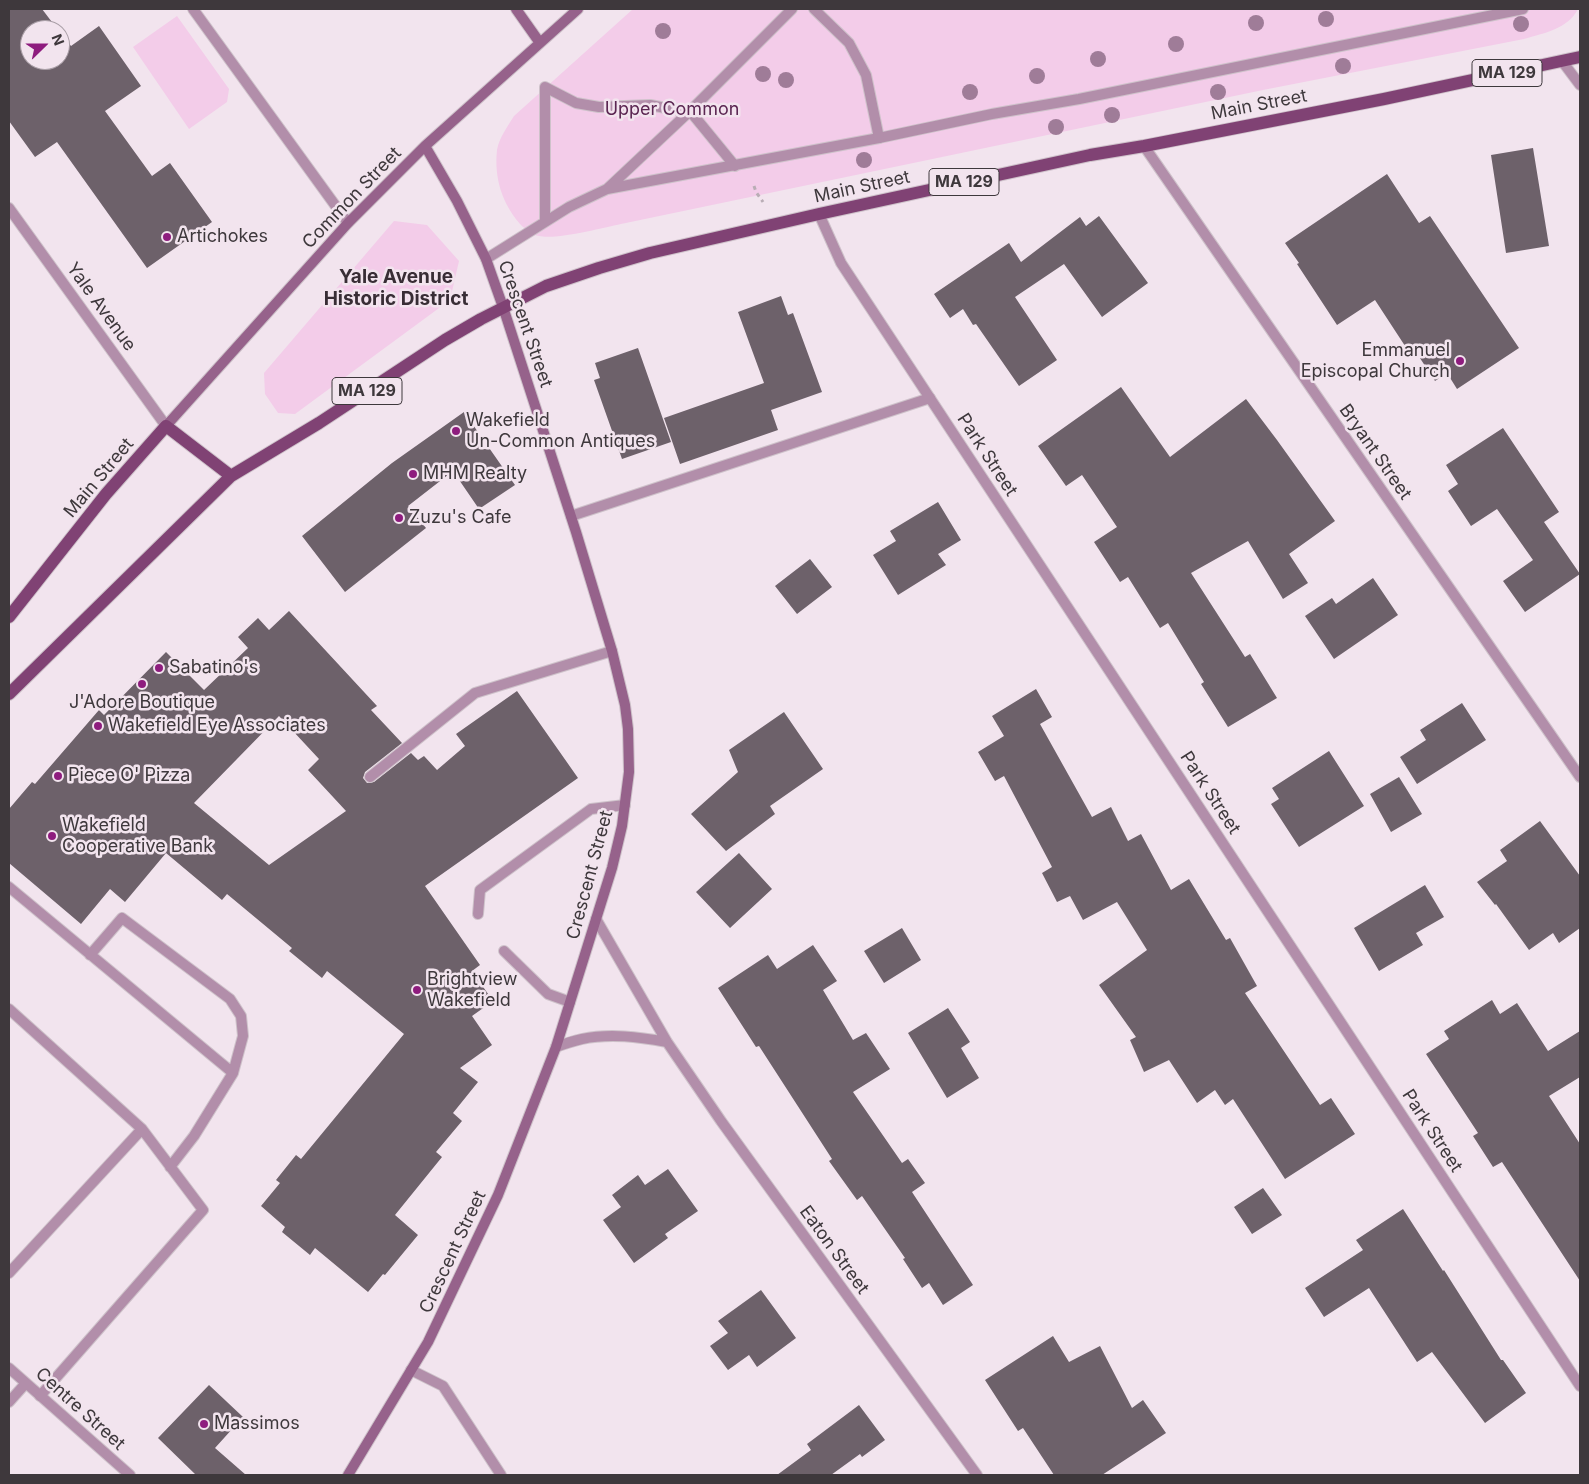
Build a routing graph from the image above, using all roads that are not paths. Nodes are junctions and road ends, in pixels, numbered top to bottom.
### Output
1 (193, 9) edge
2 (516, 9) edge
3 (578, 9) edge
4 (792, 9) edge
5 (814, 9) edge
6 (1523, 9) edge
7 (540, 42) junction
8 (1580, 57) edge
9 (1562, 61) junction
10 (1580, 85) edge
11 (690, 111) junction
12 (879, 138) junction
13 (425, 146) junction
14 (1144, 146) junction
15 (735, 166) junction
16 (607, 189) junction
17 (9, 208) edge
18 (819, 214) junction
19 (545, 222) junction
20 (348, 223) junction
21 (486, 258) junction
22 (504, 307) junction
23 (930, 398) junction
24 (166, 426) junction
25 (231, 476) junction
26 (571, 516) junction
27 (9, 617) edge
28 (612, 651) junction
29 (9, 694) edge
30 (370, 777) dead end
31 (1580, 777) edge
32 (626, 805) junction
33 (9, 887) edge
34 (478, 914) dead end
35 (596, 919) junction
36 (504, 951) dead end
37 (90, 955) junction
38 (570, 1002) junction
39 (9, 1009) edge
40 (667, 1042) junction
41 (556, 1046) junction
42 (233, 1073) junction
43 (142, 1129) junction
44 (170, 1167) junction
45 (9, 1273) edge
46 (9, 1368) edge
47 (411, 1370) junction
48 (26, 1382) junction
49 (1580, 1386) edge
50 (40, 1396) junction
51 (9, 1402) edge
52 (130, 1475) edge
53 (348, 1475) edge
54 (501, 1475) edge
55 (977, 1475) edge

1 - 20 street
2 - 7 main road
3 - 7 main road, Common Street
4 - 11 street
5 - 12 street
6 - 12 street
7 - 13 main road, Common Street
8 - 9 main road, Main Street / MA 129
9 - 10 street
9 - 14 main road, Main Street / MA 129
11 - 15 street
11 - 16 street
11 - 19 street
12 - 15 street
13 - 20 main road, Common Street
13 - 21 main road, Crescent Street
14 - 18 main road, Main Street / MA 129
14 - 31 street, Bryant Street
15 - 16 street
16 - 19 street
17 - 24 street, Yale Avenue
18 - 22 main road, Main Street / MA 129
18 - 23 street, Park Street
19 - 21 street
20 - 24 main road, Common Street
21 - 22 main road, Crescent Street
22 - 25 main road, Main Street / MA 129
22 - 26 main road, Crescent Street
23 - 26 street
23 - 49 street, Park Street
24 - 25 main road
24 - 27 main road, Main Street
25 - 29 main road, Main Street / MA 129
26 - 28 main road, Crescent Street
28 - 30 street
28 - 32 main road, Crescent Street
32 - 34 street
32 - 35 main road, Crescent Street
33 - 37 street
35 - 38 main road, Crescent Street
35 - 40 street, Eaton Street
36 - 38 street
37 - 42 street
37 - 42 street
38 - 41 main road, Crescent Street
39 - 43 street
40 - 41 street
40 - 55 street, Eaton Street
41 - 47 main road, Crescent Street
42 - 44 street
43 - 44 street
43 - 45 street
44 - 50 street
46 - 48 street, Centre Street
47 - 53 main road, Crescent Street
47 - 54 street
48 - 50 street, Centre Street
48 - 51 street
50 - 52 street, Centre Street

